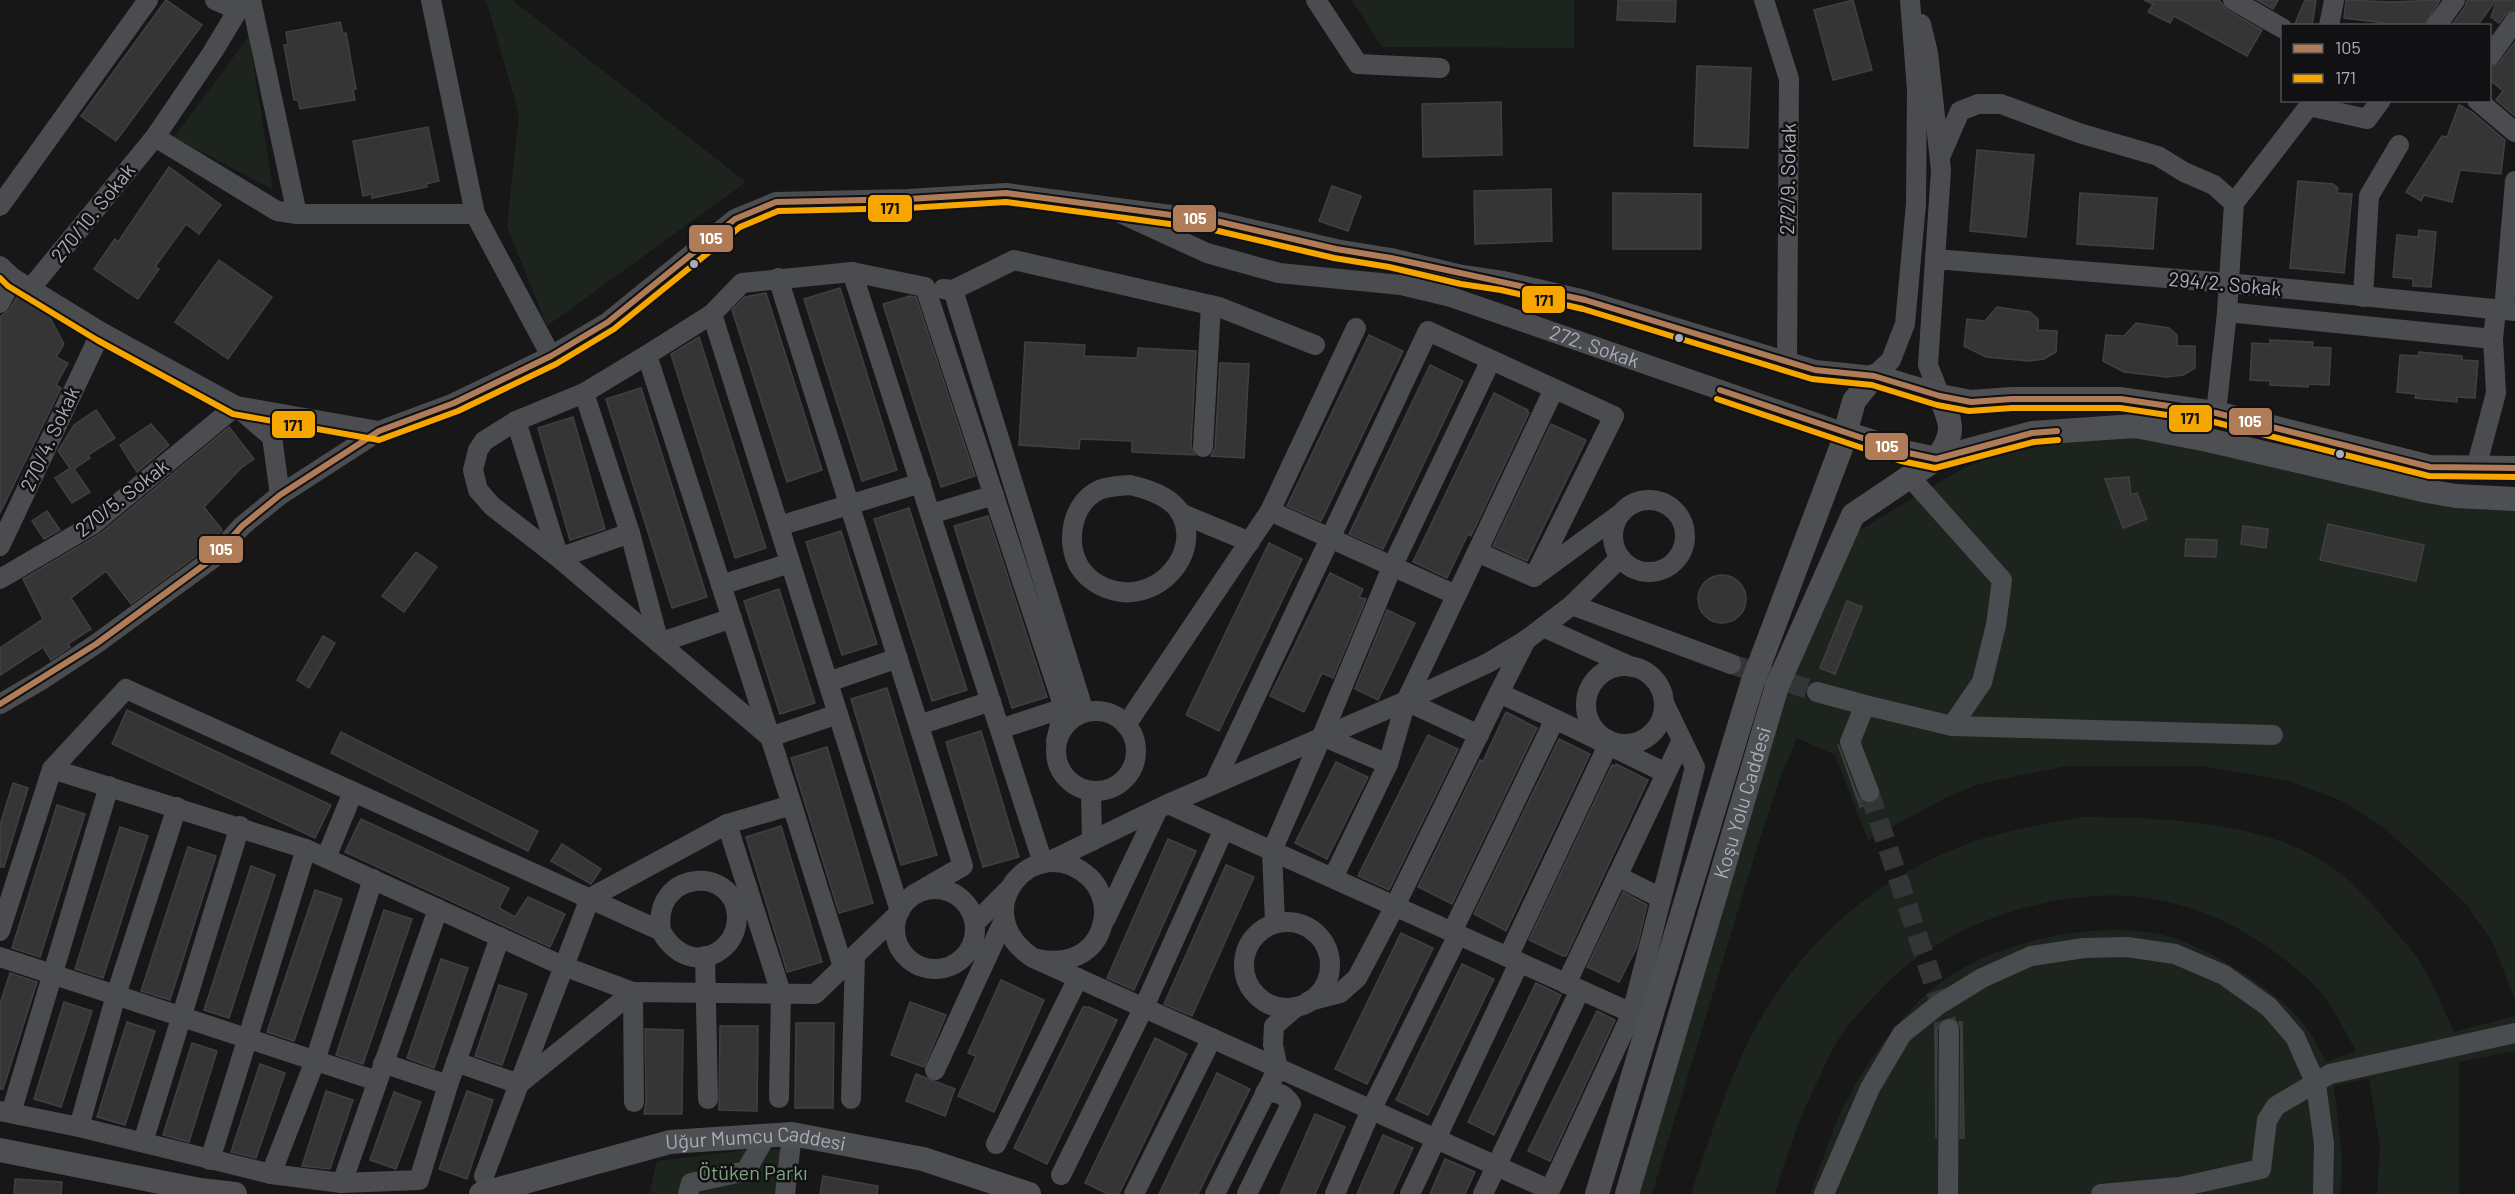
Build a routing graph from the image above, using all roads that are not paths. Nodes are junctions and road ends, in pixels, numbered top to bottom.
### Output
1 (148, 0) edge
2 (215, 0) edge
3 (431, 0) edge
4 (1316, 0) edge
5 (1764, 0) edge
6 (1910, 0) edge
7 (1915, 0) edge
8 (2234, 0) edge
9 (2334, 0) edge
10 (2454, 0) edge
11 (247, 6) edge
12 (2515, 21) edge
13 (2329, 24) edge
14 (2437, 24) edge
15 (2281, 27) edge
16 (2491, 55) edge
17 (1440, 68) dead end
18 (2380, 102) edge
19 (2479, 102) edge
20 (2310, 103) edge
21 (2515, 132) edge
22 (155, 137) junction
23 (2399, 145) dead end
24 (1939, 158) junction
25 (2515, 181) edge
26 (2234, 203) junction
27 (1100, 205) junction
28 (0, 206) edge
29 (297, 214) junction
30 (475, 214) junction
31 (1935, 259) junction
32 (7, 272) edge
33 (852, 272) junction
34 (1462, 276) junction
35 (778, 278) junction
36 (2228, 284) junction
37 (925, 287) junction
38 (30, 290) junction
39 (953, 290) junction
40 (1451, 297) junction
41 (2363, 297) junction
42 (0, 303) edge
43 (1211, 305) junction
44 (2505, 310) edge
45 (2227, 312) junction
46 (712, 314) junction
47 (1356, 328) dead end
48 (101, 332) junction
49 (2493, 339) junction
50 (1315, 345) dead end
51 (647, 355) junction
52 (551, 356) junction
53 (1491, 360) junction
54 (1787, 362) junction
55 (1874, 376) junction
56 (1554, 388) junction
57 (584, 393) junction
58 (1940, 396) junction
59 (236, 406) junction
60 (2216, 412) junction
61 (516, 421) junction
62 (379, 431) junction
63 (1845, 433) junction
64 (1203, 447) dead end
65 (1936, 459) junction
66 (2476, 468) junction
67 (2515, 468) edge
68 (1909, 476) junction
69 (921, 483) junction
70 (280, 495) junction
71 (994, 495) junction
72 (2515, 499) edge
73 (849, 504) junction
74 (1270, 512) junction
75 (1180, 513) junction
76 (931, 514) junction
77 (1620, 514) junction
78 (779, 526) junction
79 (630, 533) junction
80 (1330, 538) junction
81 (1250, 542) junction
82 (0, 546) edge
83 (1477, 552) junction
84 (559, 558) junction
85 (1620, 558) junction
86 (790, 563) junction
87 (1392, 567) junction
88 (1534, 578) junction
89 (0, 579) edge
90 (721, 585) junction
91 (1456, 595) junction
92 (1572, 605) junction
93 (732, 618) junction
94 (1543, 627) junction
95 (1526, 640) junction
96 (659, 643) junction
97 (898, 658) junction
98 (1731, 664) tunnel mouth
99 (1632, 667) junction
100 (828, 682) junction
101 (1817, 692) tunnel mouth
102 (1499, 693) junction
103 (991, 701) junction
104 (1406, 701) junction
105 (0, 704) edge
106 (1664, 704) junction
107 (1865, 705) junction
108 (1064, 708) junction
109 (1084, 712) junction
110 (838, 714) junction
111 (1555, 719) junction
112 (919, 725) junction
113 (1126, 725) junction
114 (1952, 726) junction
115 (1000, 729) junction
116 (1479, 735) junction
117 (2273, 735) dead end
118 (1322, 736) junction
119 (770, 737) junction
120 (1682, 740) junction
121 (1056, 741) junction
122 (1610, 743) junction
123 (1388, 764) junction
124 (52, 769) junction
125 (1666, 773) junction
126 (1214, 783) junction
127 (109, 786) junction
128 (1092, 791) junction
129 (353, 792) junction
130 (1869, 792) tunnel mouth
131 (792, 805) junction
132 (1163, 806) junction
133 (177, 807) junction
134 (728, 824) junction
135 (240, 826) junction
136 (1224, 829) junction
137 (1092, 841) junction
138 (306, 849) junction
139 (1272, 851) junction
140 (326, 858) junction
141 (1046, 863) junction
142 (1617, 876) junction
143 (1333, 878) junction
144 (373, 879) junction
145 (1009, 889) junction
146 (913, 895) junction
147 (590, 898) junction
148 (1661, 898) junction
149 (1395, 906) junction
150 (438, 909) junction
151 (746, 910) junction
152 (898, 913) junction
153 (1004, 920) junction
154 (975, 923) junction
155 (1275, 923) junction
156 (1101, 929) junction
157 (0, 931) edge
158 (662, 931) junction
159 (1455, 934) junction
160 (500, 937) junction
161 (705, 956) junction
162 (0, 957) edge
163 (1033, 958) junction
164 (1514, 960) junction
165 (849, 961) junction
166 (563, 966) junction
167 (937, 969) junction
168 (52, 974) junction
169 (1078, 978) junction
170 (975, 984) junction
171 (1573, 987) junction
172 (633, 992) junction
173 (706, 993) junction
174 (781, 993) junction
175 (116, 995) junction
176 (1302, 1004) junction
177 (1144, 1007) junction
178 (1632, 1013) junction
179 (182, 1017) junction
180 (1948, 1029) tunnel mouth
181 (2515, 1033) edge
182 (246, 1038) junction
183 (1212, 1038) junction
184 (315, 1061) junction
185 (456, 1062) junction
186 (1278, 1068) junction
187 (935, 1070) dead end
188 (380, 1072) junction
189 (1303, 1079) junction
190 (2316, 1083) junction
191 (519, 1084) junction
192 (448, 1085) junction
193 (1265, 1092) junction
194 (779, 1098) dead end
195 (708, 1099) dead end
196 (851, 1099) dead end
197 (634, 1101) dead end
198 (1291, 1104) junction
199 (1371, 1110) junction
200 (5, 1112) edge
201 (79, 1127) junction
202 (767, 1134) junction
203 (792, 1134) junction
204 (1434, 1138) junction
205 (143, 1142) junction
206 (996, 1144) dead end
207 (2, 1153) edge
208 (210, 1160) junction
209 (1496, 1166) junction
210 (271, 1174) junction
211 (1061, 1175) dead end
212 (342, 1183) junction
213 (482, 1185) edge
214 (2178, 1190) edge
215 (1549, 1192) edge
216 (235, 1194) edge
217 (688, 1194) edge
218 (784, 1194) edge
219 (1029, 1194) edge
220 (1134, 1194) edge
221 (1215, 1194) edge
222 (1247, 1194) edge
223 (1335, 1194) edge
224 (1410, 1194) edge
225 (1483, 1194) edge
226 (1597, 1194) edge
227 (1627, 1194) edge
228 (1824, 1194) edge
229 (1948, 1194) edge
230 (2101, 1194) edge
231 (2323, 1194) edge

1 - 28 street
2 - 11 street
3 - 30 street
4 - 17 street
5 - 54 street, 272/9. Sokak
6 - 55 street
7 - 24 street
8 - 15 street
9 - 13 street
10 - 14 street
11 - 22 street, 270/10. Sokak
11 - 29 street
12 - 16 street
18 - 20 street
19 - 21 street
20 - 26 street
22 - 29 street
22 - 38 street, 270/10. Sokak
23 - 41 street
24 - 26 street
24 - 31 street
25 - 44 street
26 - 36 street
27 - 34 street, 272. Sokak
27 - 40 street, 272. Sokak
27 - 52 street, 272. Sokak
29 - 30 street
30 - 52 street
31 - 36 street, 294/2. Sokak
31 - 58 street
32 - 38 street
32 - 42 street
33 - 35 street
33 - 37 street
33 - 69 street
34 - 40 street
34 - 54 street, 272. Sokak
35 - 46 street
35 - 73 street
36 - 41 street, 294/2. Sokak
36 - 45 street
37 - 39 street
37 - 71 street
38 - 48 street
39 - 43 street
39 - 109 street
40 - 63 street, 272. Sokak
41 - 44 street, 294/2. Sokak
43 - 50 street
43 - 64 street
44 - 49 street
45 - 49 street
45 - 60 street
46 - 51 street
46 - 78 street
47 - 74 street
48 - 59 street
48 - 82 street, 270/4. Sokak
49 - 66 street
51 - 57 street
51 - 90 street
52 - 62 street, 272. Sokak
53 - 56 street
53 - 80 street
53 - 87 street
54 - 55 street, 272. Sokak
55 - 58 main road, 272. Sokak
55 - 63 main road
56 - 83 street
56 - 88 street
57 - 61 street
57 - 79 street
58 - 60 main road, 272. Sokak
58 - 65 main road
59 - 62 street
59 - 70 street
59 - 89 street, 270/5. Sokak
60 - 66 main road, 272. Sokak
61 - 84 street
61 - 84 street
62 - 70 street, 272. Sokak
63 - 65 main road, 272. Sokak
63 - 226 main road, Koşu Yolu Caddesi
65 - 68 main road, Koşu Yolu Caddesi
65 - 72 main road, 272. Sokak
66 - 67 main road, 272. Sokak
68 - 114 street
68 - 227 main road, Koşu Yolu Caddesi
69 - 73 street
69 - 76 street
70 - 105 street, 272. Sokak
71 - 76 street
71 - 108 street
73 - 78 street
73 - 97 street
74 - 80 street
74 - 81 street
75 - 75 street
75 - 81 street
76 - 103 street
77 - 85 street
77 - 85 street
77 - 88 street
78 - 86 street
79 - 84 street
79 - 96 street
80 - 87 street
80 - 126 street
81 - 113 street
83 - 88 street
83 - 91 street
84 - 96 street
85 - 92 street
86 - 90 street
86 - 100 street
87 - 91 street
87 - 118 street
90 - 93 street
91 - 104 street
92 - 94 street
92 - 98 street
93 - 96 street
93 - 119 street
94 - 95 street
94 - 99 street
95 - 102 street
95 - 104 street
96 - 119 street
97 - 100 street
97 - 112 street
99 - 106 street
99 - 122 street
100 - 110 street
101 - 107 street
102 - 111 street
102 - 116 street
103 - 112 street
103 - 115 street
104 - 116 street
104 - 118 street
104 - 123 street
106 - 120 street
106 - 122 street
107 - 114 street
107 - 130 street
108 - 115 street
108 - 121 street
109 - 113 street
109 - 121 street
110 - 119 street
110 - 152 street
111 - 122 street
111 - 159 street
112 - 146 street
113 - 128 street
114 - 117 street
115 - 141 street
116 - 149 street
118 - 123 street
118 - 126 street
118 - 139 street
119 - 131 street
120 - 125 street
120 - 148 street
121 - 128 street
122 - 125 street
122 - 164 street
123 - 143 street
124 - 127 street
124 - 129 street
124 - 157 street
125 - 142 street
126 - 132 street
127 - 133 street
127 - 168 street
128 - 137 street
129 - 140 street
129 - 147 street
131 - 134 street
131 - 165 street
132 - 136 street
132 - 137 street
132 - 156 street
133 - 135 street
133 - 175 street
134 - 147 street
134 - 151 street
135 - 138 street
135 - 179 street
136 - 139 street
136 - 177 street
137 - 141 street
138 - 140 street
138 - 182 street
139 - 143 street
139 - 155 street
140 - 144 street
141 - 145 street
141 - 156 street
142 - 148 street
142 - 171 street
143 - 149 street
144 - 150 street
144 - 184 street
145 - 153 street
145 - 154 street
146 - 152 street
146 - 154 street
147 - 158 street
147 - 166 street
148 - 178 street
149 - 159 street
149 - 176 street
150 - 160 street
150 - 188 street
151 - 158 street
151 - 161 street
151 - 174 street
152 - 165 street
152 - 167 street
153 - 163 street
153 - 170 street
154 - 167 street
155 - 176 street
155 - 176 street
156 - 163 street
158 - 161 street
159 - 164 street
159 - 199 street
160 - 166 street
160 - 185 street
161 - 173 street
162 - 168 street
163 - 169 street
164 - 171 street
164 - 204 street
165 - 174 street
165 - 196 street
166 - 172 street
166 - 191 street
167 - 170 street
168 - 175 street
168 - 200 street
169 - 177 street
169 - 206 street
170 - 187 street
171 - 178 street
171 - 209 street
172 - 173 street
172 - 191 street
172 - 197 street
173 - 174 street
173 - 195 street
174 - 194 street
175 - 179 street
175 - 201 street
176 - 186 street
177 - 183 street
177 - 211 street
178 - 215 street
179 - 182 street
179 - 205 street
180 - 229 street
181 - 190 street
182 - 184 street
182 - 208 street
183 - 186 street
183 - 220 street
184 - 188 street
184 - 210 street
185 - 191 street
185 - 192 street
186 - 189 street
186 - 193 street
188 - 192 street
188 - 212 street
189 - 198 street
189 - 199 street
190 - 214 street
190 - 228 street
190 - 231 street
191 - 213 street
192 - 212 street
193 - 198 street
193 - 221 street
198 - 222 street
199 - 204 street
199 - 223 street
200 - 201 street
201 - 205 street
202 - 203 main road, Uğur Mumcu Caddesi
202 - 213 main road, Uğur Mumcu Caddesi
202 - 217 street
203 - 218 street
203 - 219 main road, Uğur Mumcu Caddesi
204 - 209 street
204 - 224 street
205 - 208 street
207 - 216 main road
208 - 210 street
209 - 215 street
209 - 225 street
210 - 212 street
214 - 230 street

